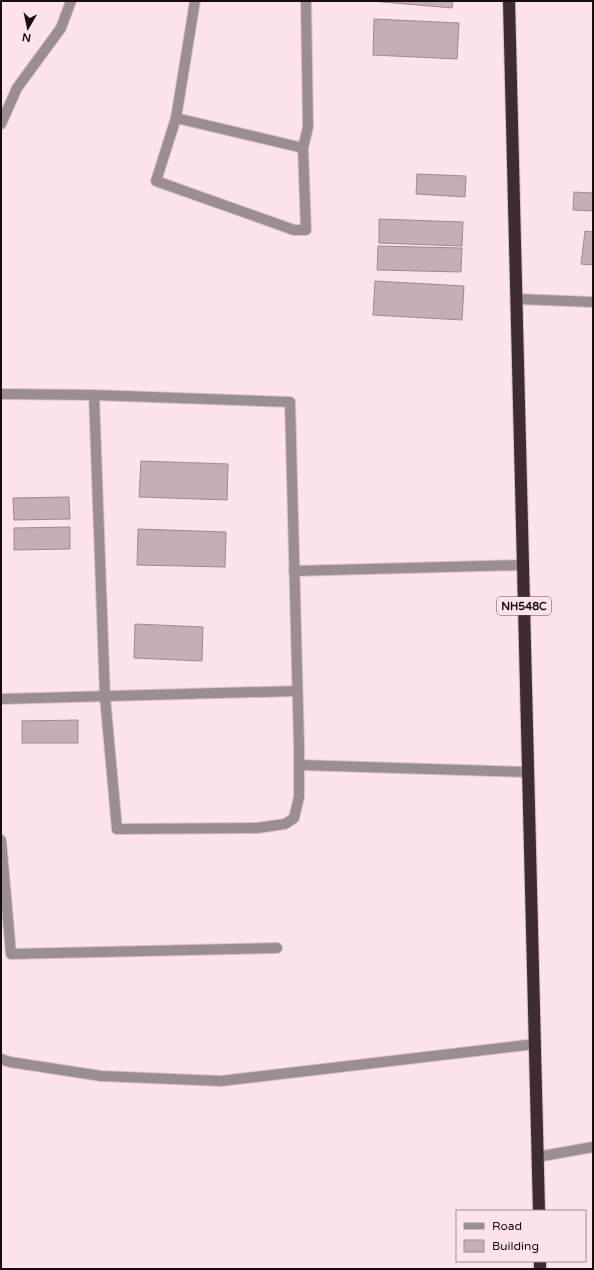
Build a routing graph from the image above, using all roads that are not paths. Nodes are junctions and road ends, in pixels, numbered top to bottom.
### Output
1 (71, 1) edge
2 (195, 1) edge
3 (306, 1) edge
4 (509, 1) edge
5 (176, 118) junction
6 (1, 124) edge
7 (303, 148) junction
8 (517, 299) junction
9 (593, 302) edge
10 (1, 394) edge
11 (94, 395) junction
12 (523, 565) junction
13 (294, 571) junction
14 (297, 692) junction
15 (106, 697) junction
16 (1, 699) edge
17 (299, 765) junction
18 (528, 772) junction
19 (1, 840) edge
20 (277, 948) dead end
21 (534, 1044) junction
22 (1, 1059) edge
23 (593, 1147) edge
24 (537, 1157) junction
25 (539, 1210) edge

1 - 6 street
2 - 5 street
3 - 7 street
4 - 8 highway, NH548C
5 - 7 street
5 - 7 street
8 - 9 street
8 - 12 highway, NH548C
10 - 11 street
11 - 13 street
11 - 15 street
12 - 13 street
12 - 18 highway, NH548C
13 - 14 street
14 - 15 street
14 - 17 street
15 - 16 street
15 - 17 street
17 - 18 street
18 - 21 highway, NH548C
19 - 20 street
21 - 22 street
21 - 24 highway, NH548C
23 - 24 street
24 - 25 highway, NH548C

